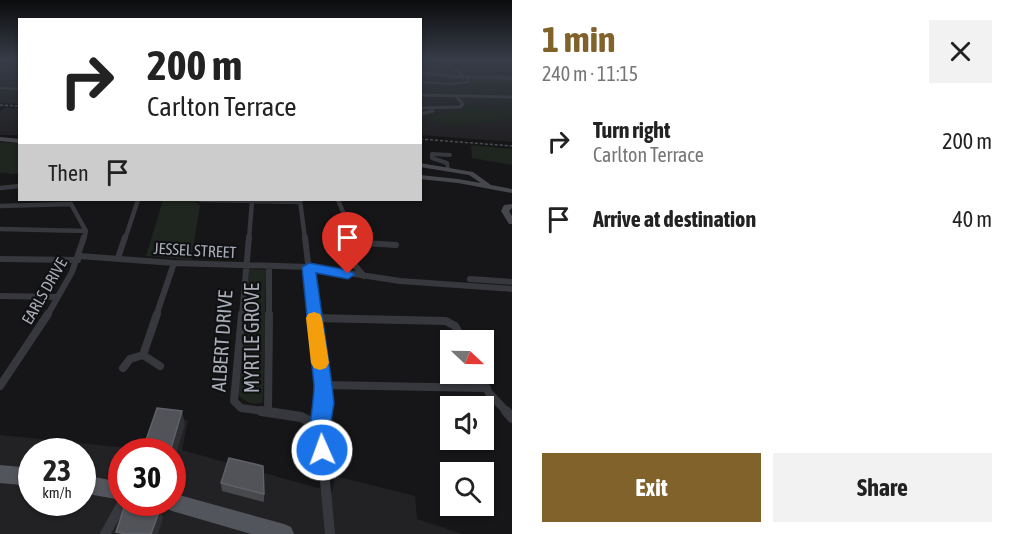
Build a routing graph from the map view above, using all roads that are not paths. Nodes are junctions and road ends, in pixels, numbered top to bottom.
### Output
1 (0, 88) edge
2 (18, 89) edge
3 (422, 95) edge
4 (456, 96) junction
5 (512, 97) edge
6 (422, 108) edge
7 (440, 109) junction
8 (432, 111) junction
9 (422, 114) edge
10 (0, 139) edge
11 (18, 141) edge
12 (450, 155) dead end
13 (422, 165) edge
14 (448, 169) junction
15 (422, 177) edge
16 (18, 186) edge
17 (489, 186) junction
18 (0, 188) edge
19 (512, 191) edge
20 (38, 201) edge
21 (138, 201) edge
22 (252, 201) edge
23 (300, 201) edge
24 (338, 201) edge
25 (33, 205) junction
26 (0, 206) edge
27 (512, 206) edge
28 (512, 222) edge
29 (0, 229) edge
30 (86, 231) junction
31 (349, 242) junction
32 (396, 245) dead end
33 (78, 258) junction
34 (118, 258) junction
35 (0, 259) edge
36 (174, 263) junction
37 (246, 266) junction
38 (269, 266) junction
39 (309, 267) junction
40 (364, 276) junction
41 (470, 279) dead end
42 (512, 282) edge
43 (512, 289) edge
44 (0, 296) edge
45 (57, 297) junction
46 (314, 318) junction
47 (456, 330) edge
48 (143, 355) junction
49 (160, 366) dead end
50 (123, 368) dead end
51 (485, 384) edge
52 (323, 385) junction
53 (0, 386) edge
54 (487, 388) junction
55 (268, 410) junction
56 (512, 418) edge
57 (320, 427) junction
58 (0, 474) edge
59 (18, 476) edge
60 (186, 506) edge
61 (115, 516) edge
62 (105, 534) edge
63 (284, 534) edge
64 (330, 534) edge

1 - 2 street
3 - 4 street
4 - 5 street
4 - 7 street
6 - 7 street
6 - 8 street
7 - 8 street
8 - 9 street
10 - 11 street
12 - 14 street
13 - 14 street
14 - 17 street
15 - 17 street
16 - 18 street
17 - 19 street
20 - 25 street
21 - 34 street
22 - 23 street
22 - 37 street
23 - 39 street
24 - 31 street
25 - 26 street
25 - 30 street
27 - 28 street
29 - 30 street
30 - 33 street, EARLS DRIVE
31 - 32 street
31 - 40 street
33 - 34 street, JESSEL STREET
33 - 35 street, JESSEL STREET
33 - 45 street, EARLS DRIVE
34 - 36 street, JESSEL STREET
36 - 37 street, JESSEL STREET
36 - 48 street
37 - 38 street, JESSEL STREET
37 - 55 street, ALBERT DRIVE
38 - 39 street, JESSEL STREET
38 - 55 street, MYRTLE GROVE
39 - 40 street, JESSEL STREET
39 - 46 street
40 - 43 street, JESSEL STREET
41 - 42 street
44 - 45 street
45 - 53 street, EARLS DRIVE
46 - 47 street
46 - 52 street
48 - 49 street
48 - 50 street
51 - 54 street
52 - 54 street
52 - 57 street
54 - 56 street
55 - 57 street, ALBERT DRIVE
57 - 64 street
58 - 59 main road
60 - 63 main road
61 - 62 street

